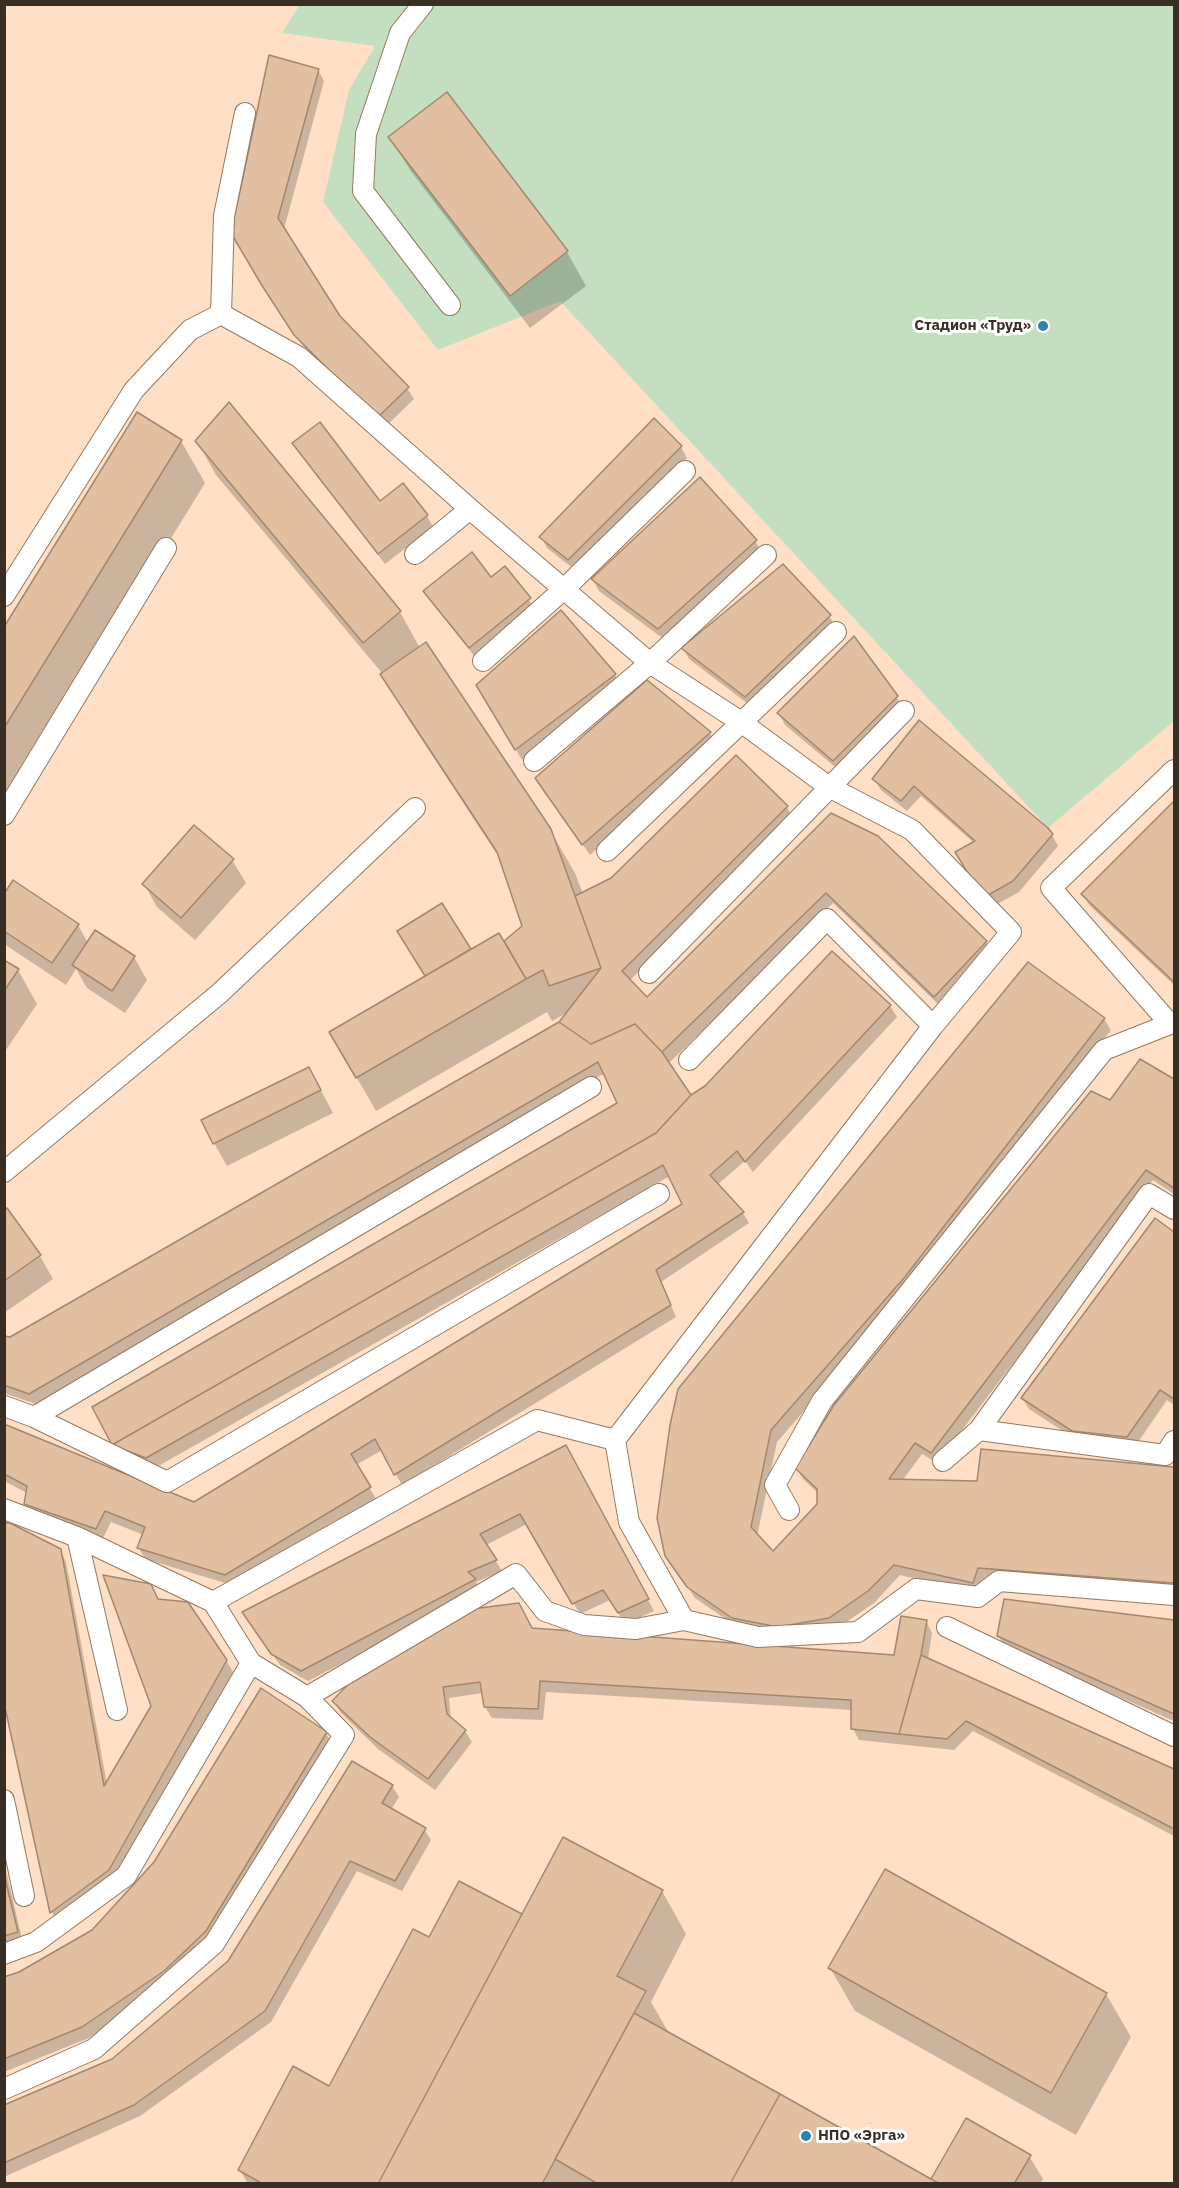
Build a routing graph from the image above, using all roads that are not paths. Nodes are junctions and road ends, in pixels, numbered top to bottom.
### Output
1 (423, 4) edge
2 (245, 113) dead end
3 (450, 305) dead end
4 (221, 314) junction
5 (685, 471) dead end
6 (470, 509) junction
7 (166, 548) dead end
8 (415, 554) dead end
9 (766, 555) dead end
10 (564, 589) junction
11 (4, 596) edge
12 (837, 632) dead end
13 (483, 662) dead end
14 (650, 663) junction
15 (904, 711) dead end
16 (741, 722) junction
17 (534, 761) dead end
18 (1174, 770) edge
19 (830, 787) junction
20 (415, 808) dead end
21 (4, 815) edge
22 (608, 851) dead end
23 (649, 973) dead end
24 (933, 1026) junction
25 (1172, 1026) edge
26 (689, 1060) dead end
27 (591, 1087) dead end
28 (4, 1172) edge
29 (659, 1194) dead end
30 (1174, 1209) edge
31 (4, 1406) edge
32 (34, 1417) junction
33 (979, 1430) junction
34 (615, 1440) junction
35 (1174, 1441) edge
36 (943, 1461) dead end
37 (4, 1509) edge
38 (789, 1510) dead end
39 (77, 1537) junction
40 (1174, 1595) edge
41 (213, 1602) junction
42 (684, 1620) junction
43 (947, 1627) dead end
44 (251, 1663) junction
45 (307, 1697) junction
46 (117, 1710) dead end
47 (1174, 1736) edge
48 (4, 1800) edge
49 (24, 1896) dead end
50 (4, 1954) edge
51 (4, 2089) edge

1 - 3 lane
2 - 4 lane
4 - 6 lane
4 - 11 lane
5 - 10 lane
6 - 8 lane
6 - 10 lane
7 - 21 lane
9 - 14 lane
10 - 13 lane
10 - 14 lane
12 - 16 lane
14 - 16 lane
14 - 17 lane
15 - 19 lane
16 - 19 lane
16 - 22 lane
18 - 25 lane
19 - 23 lane
19 - 24 lane
20 - 28 lane
24 - 26 lane
24 - 34 lane
25 - 38 lane
27 - 32 lane
29 - 32 lane
30 - 33 lane
31 - 32 lane
33 - 35 lane
33 - 36 lane
34 - 41 lane
34 - 42 lane
37 - 39 lane
39 - 41 lane
39 - 46 lane
40 - 42 lane
41 - 44 lane
42 - 45 lane
43 - 47 lane
44 - 45 lane
44 - 50 lane
45 - 51 lane
48 - 49 lane

